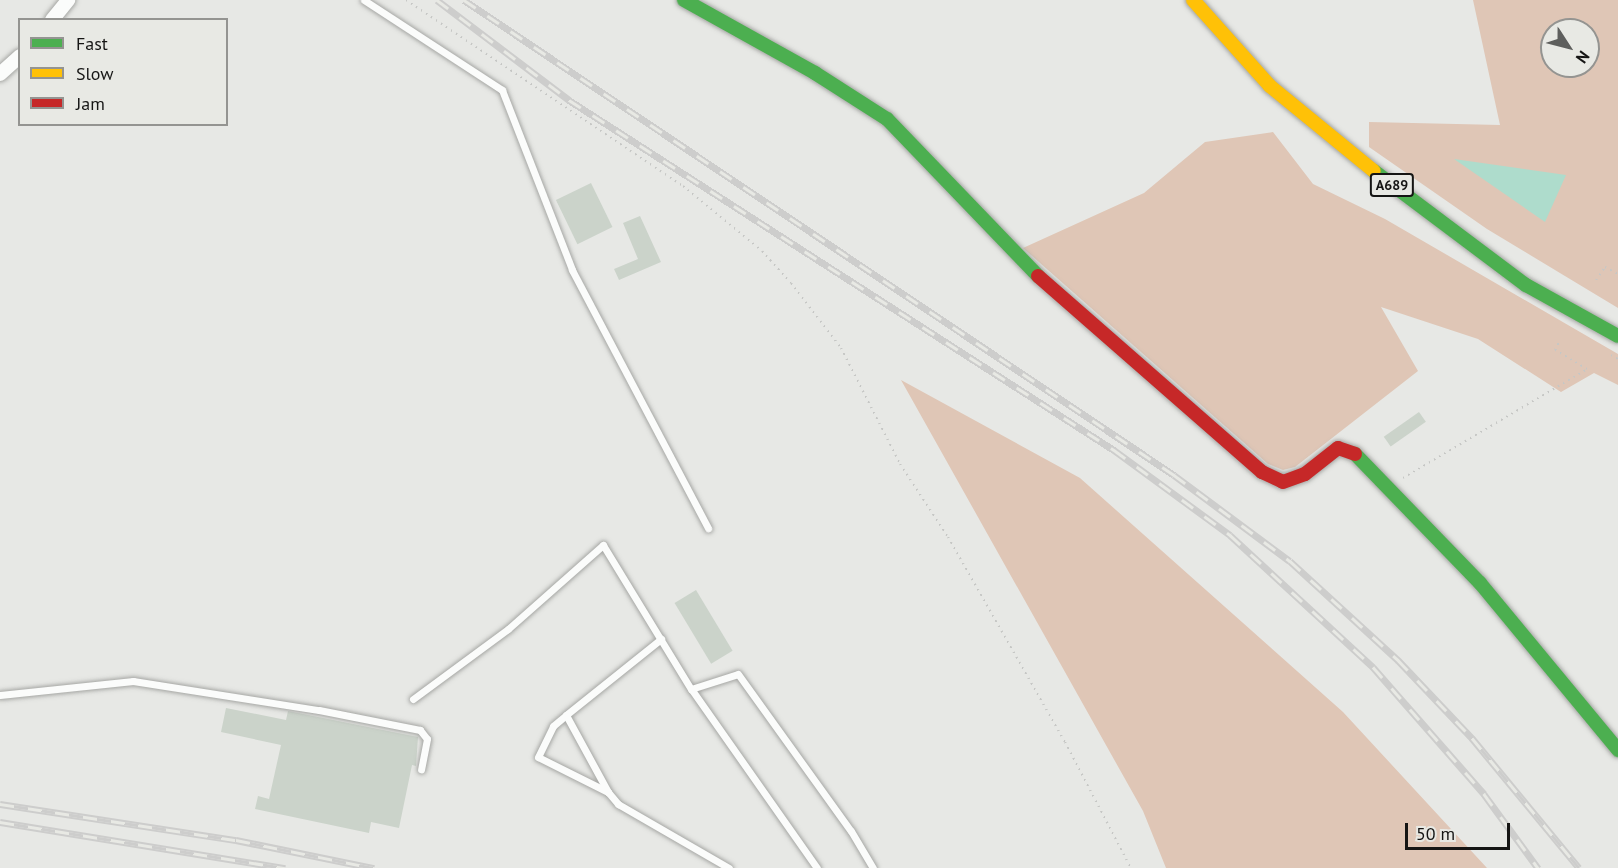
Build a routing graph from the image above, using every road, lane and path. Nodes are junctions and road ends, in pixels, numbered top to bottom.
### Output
1 (68, 0) edge
2 (364, 0) edge
3 (406, 0) edge
4 (684, 0) edge
5 (1193, 0) edge
6 (54, 18) edge
7 (18, 58) edge
8 (0, 74) edge
9 (1618, 274) edge
10 (1596, 280) dead end
11 (1618, 336) edge
12 (1559, 342) dead end
13 (1389, 486) junction
14 (708, 528) dead end
15 (661, 639) junction
16 (692, 689) junction
17 (0, 695) edge
18 (413, 699) dead end
19 (566, 715) junction
20 (1618, 750) edge
21 (421, 769) dead end
22 (608, 792) junction
23 (729, 868) edge
24 (817, 868) edge
25 (873, 868) edge
26 (1131, 868) edge

1 - 6 street
2 - 14 lane
3 - 26 path
4 - 13 main road
5 - 11 main road, A689
7 - 8 street
9 - 10 path
12 - 13 path
13 - 20 main road
15 - 16 lane
15 - 18 lane
15 - 19 lane
16 - 24 lane
16 - 25 lane
17 - 21 lane
19 - 22 lane
19 - 22 lane
22 - 23 lane

